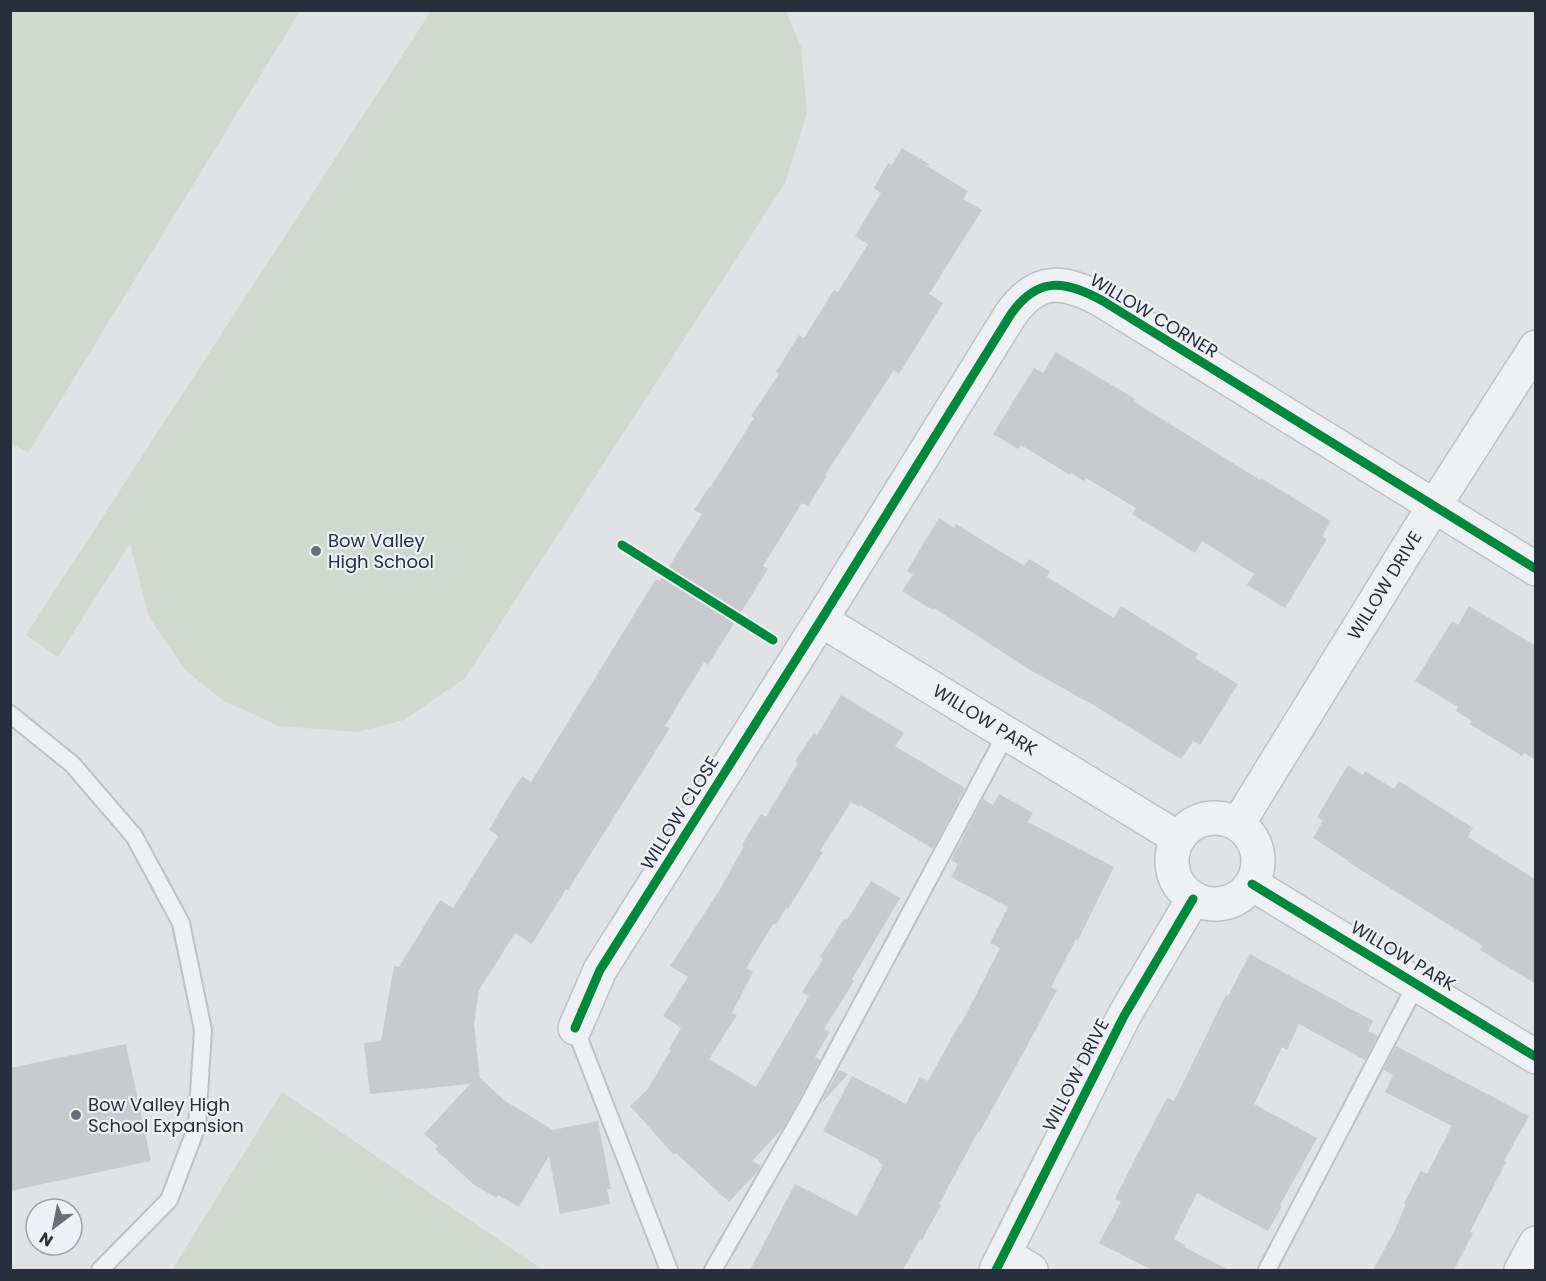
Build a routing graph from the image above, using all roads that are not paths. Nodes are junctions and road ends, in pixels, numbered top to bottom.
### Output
1 (1536, 347) edge
2 (1434, 507) junction
3 (1536, 569) edge
4 (821, 620) junction
5 (10, 714) edge
6 (1006, 734) junction
7 (1238, 824) junction
8 (1178, 838) junction
9 (1252, 884) junction
10 (1193, 899) junction
11 (1417, 983) junction
12 (575, 1028) joint
13 (1536, 1057) edge
14 (1536, 1243) edge
15 (1011, 1265) edge
16 (100, 1270) edge
17 (669, 1270) edge
18 (713, 1270) edge
19 (1267, 1270) edge
20 (1521, 1270) edge

1 - 2 street, WILLOW DRIVE
2 - 3 street, WILLOW CORNER
2 - 4 street, WILLOW CORNER
2 - 7 street, WILLOW DRIVE
4 - 6 street, WILLOW PARK
4 - 12 street, WILLOW CLOSE
5 - 16 lane
6 - 8 street, WILLOW PARK
6 - 18 lane
7 - 8 street
7 - 9 street
8 - 10 street
9 - 10 street
9 - 11 street, WILLOW PARK
10 - 15 street, WILLOW DRIVE
11 - 13 street, WILLOW PARK
11 - 19 lane
12 - 17 lane
14 - 20 street

